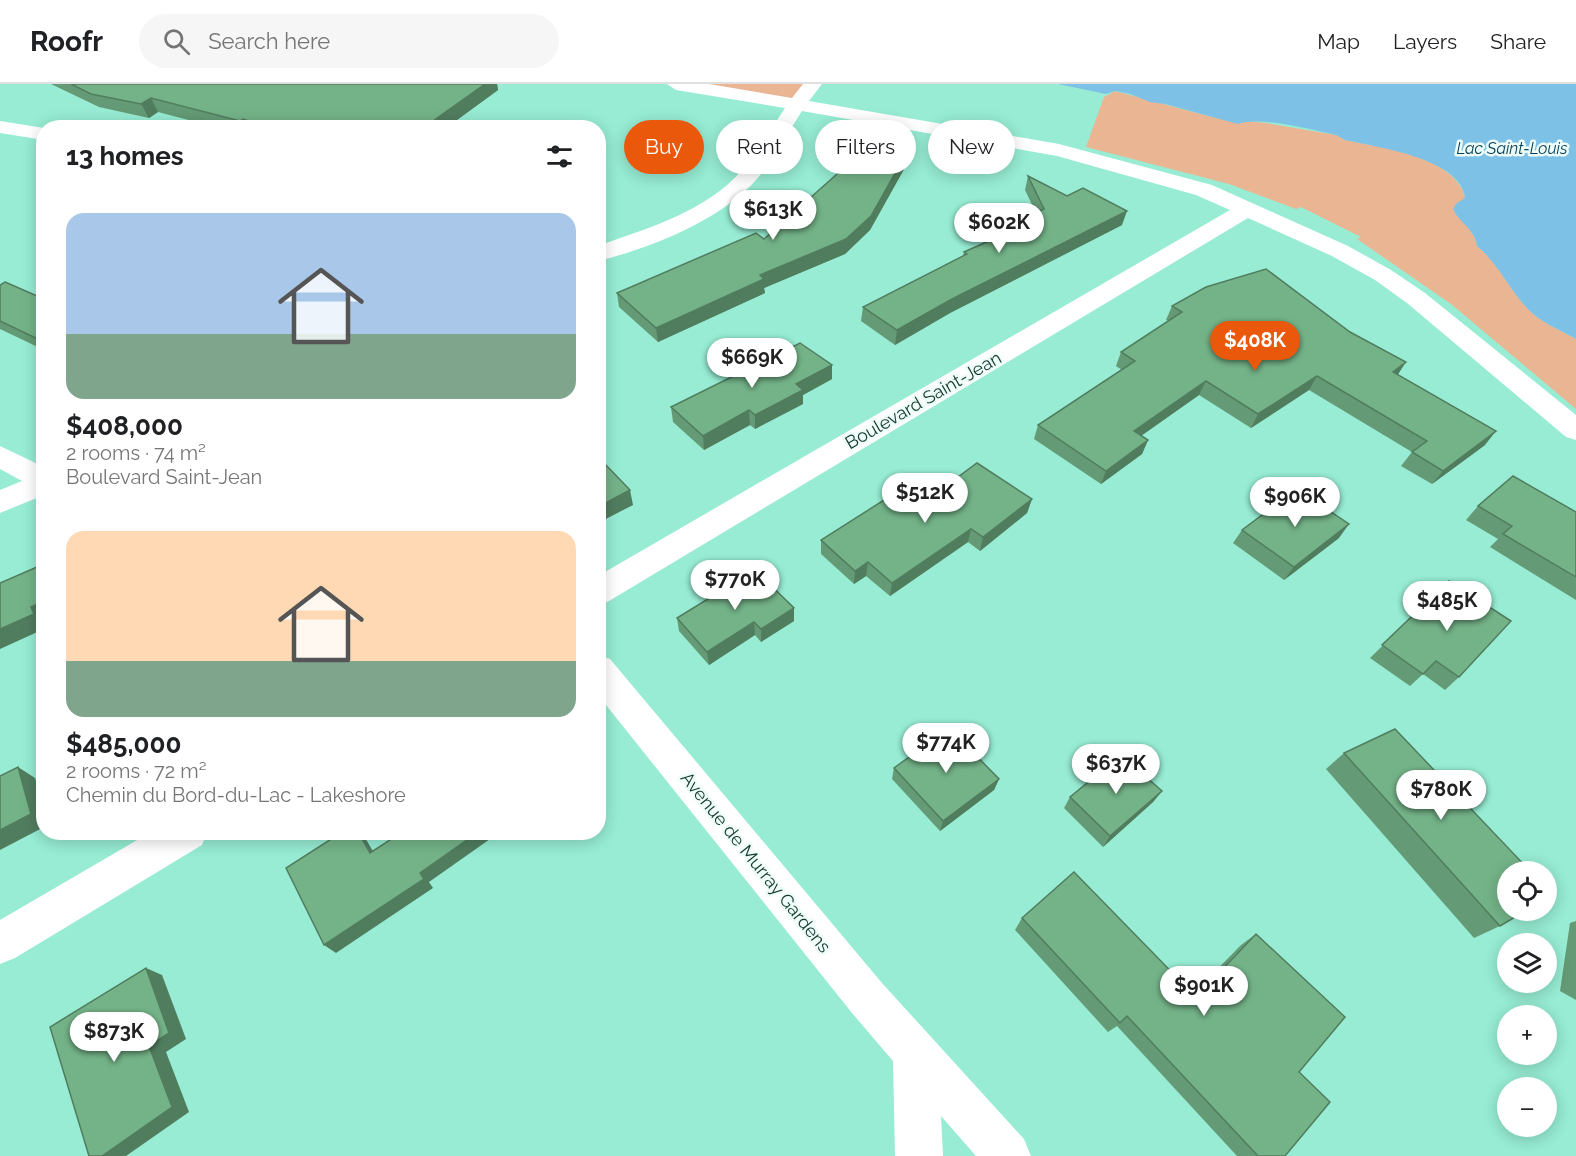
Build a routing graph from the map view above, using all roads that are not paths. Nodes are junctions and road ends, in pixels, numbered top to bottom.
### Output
1 (676, 84) edge
2 (813, 84) edge
3 (795, 105) junction
4 (0, 128) edge
5 (36, 133) edge
6 (1247, 209) junction
7 (606, 251) edge
8 (1576, 430) edge
9 (0, 456) edge
10 (36, 476) edge
11 (36, 485) edge
12 (0, 502) edge
13 (606, 587) edge
14 (606, 679) edge
15 (174, 840) edge
16 (0, 943) edge
17 (915, 1055) junction
18 (919, 1156) edge
19 (1007, 1156) edge

1 - 3 street
2 - 3 street
3 - 6 street
3 - 7 street
4 - 5 street
6 - 8 street
6 - 13 street, Boulevard Saint-Jean
9 - 10 street
11 - 12 street
14 - 17 street, Avenue de Murray Gardens
15 - 16 street
17 - 18 street
17 - 19 street, Avenue de Murray Gardens

